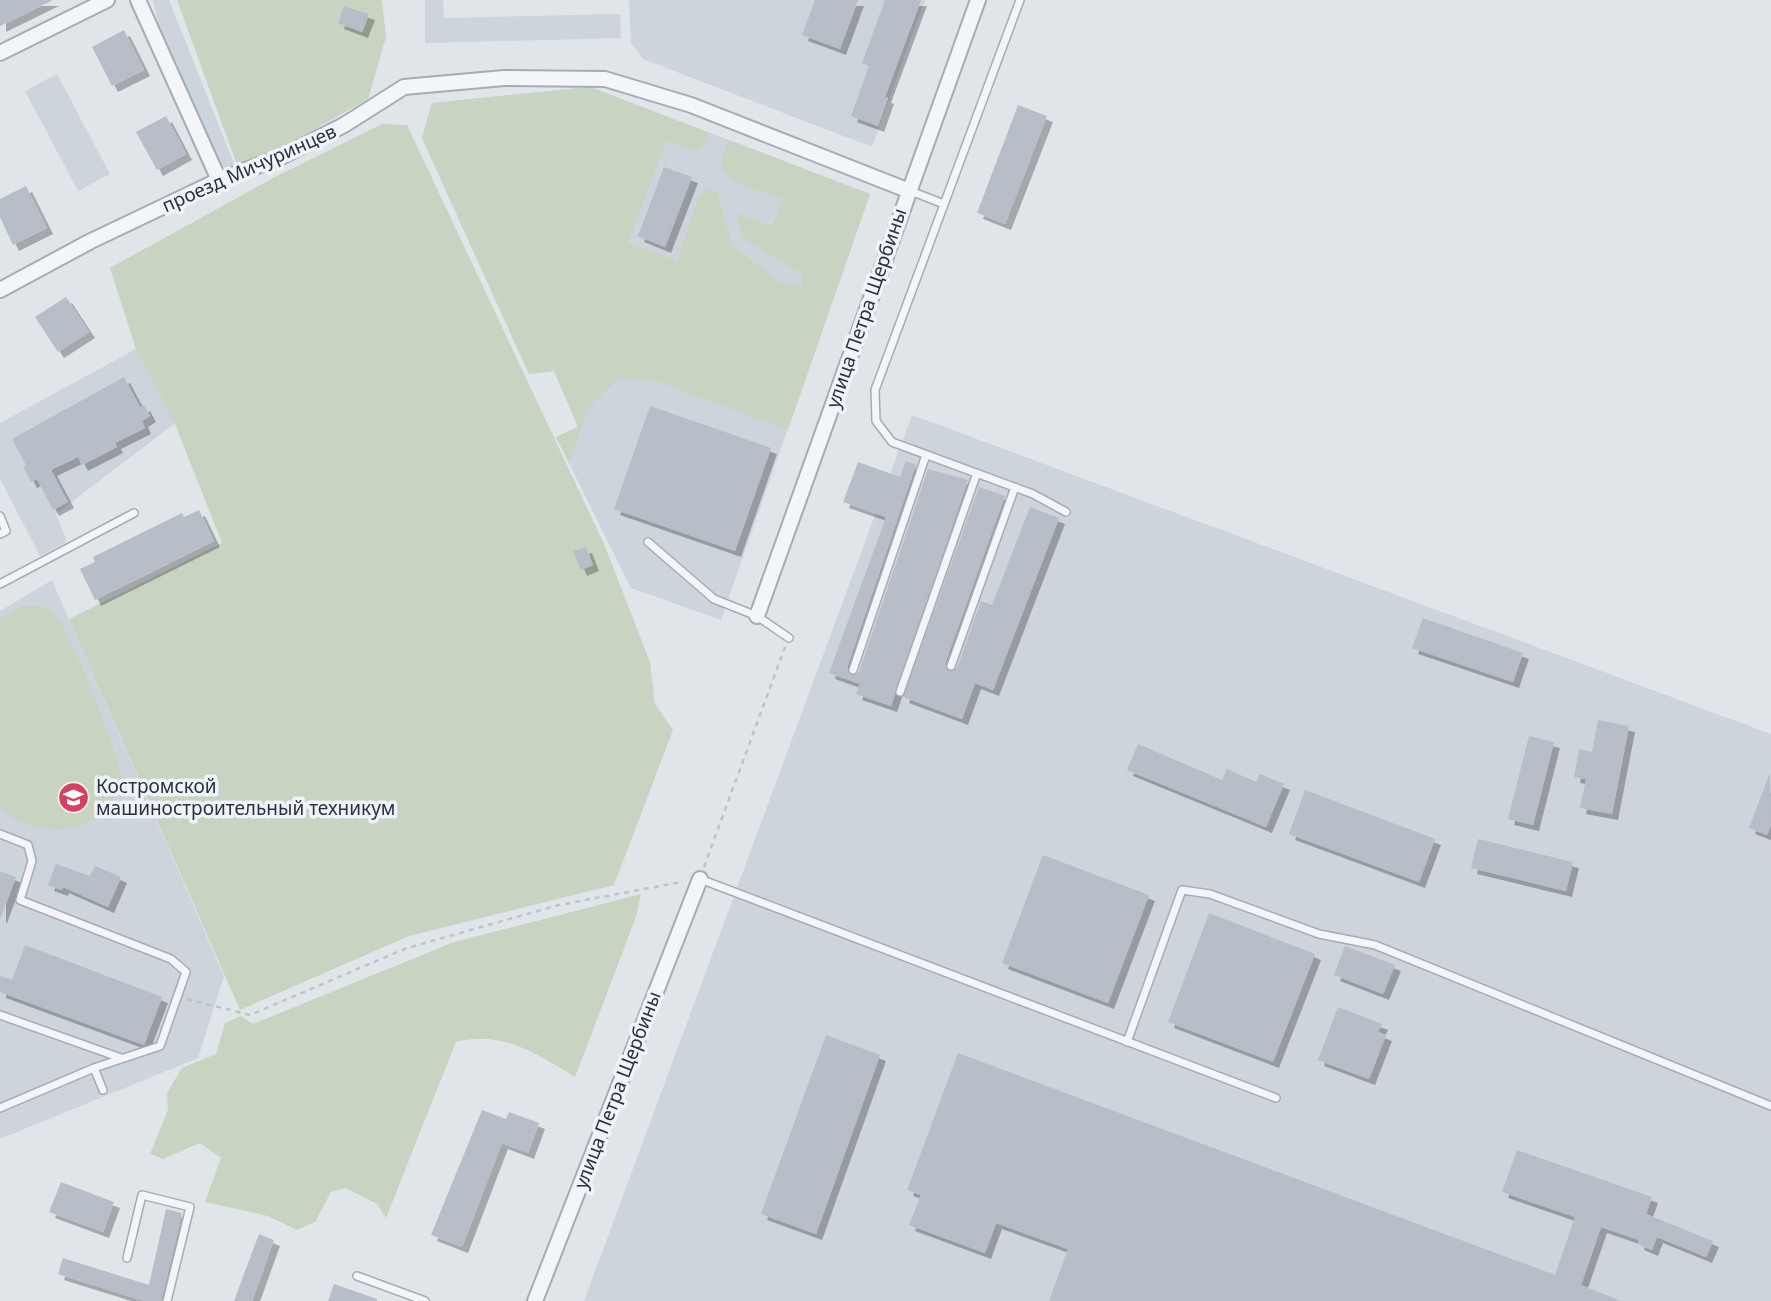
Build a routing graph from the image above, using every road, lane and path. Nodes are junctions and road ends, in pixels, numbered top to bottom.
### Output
1 (107, 0) edge
2 (138, 0) edge
3 (978, 0) edge
4 (1020, 0) edge
5 (0, 53) edge
6 (219, 180) junction
7 (907, 190) junction
8 (944, 204) junction
9 (0, 290) edge
10 (926, 455) junction
11 (977, 474) junction
12 (1015, 487) junction
13 (1066, 512) dead end
14 (134, 513) dead end
15 (0, 516) edge
16 (0, 534) edge
17 (648, 541) dead end
18 (0, 584) edge
19 (757, 616) junction
20 (789, 638) joint
21 (951, 666) dead end
22 (853, 670) dead end
23 (900, 692) dead end
24 (0, 834) edge
25 (700, 878) junction
26 (177, 997) junction
27 (0, 1015) edge
28 (1127, 1042) junction
29 (122, 1058) junction
30 (94, 1068) junction
31 (103, 1090) dead end
32 (1276, 1098) dead end
33 (1771, 1107) edge
34 (0, 1108) edge
35 (127, 1258) dead end
36 (358, 1276) dead end
37 (167, 1301) edge
38 (425, 1301) edge
39 (535, 1301) edge

1 - 5 street
2 - 6 street
3 - 7 street, улица Петра Щербины
4 - 8 lane
6 - 7 street, проезд Мичуринцев
6 - 9 street, проезд Мичуринцев
7 - 8 lane
7 - 19 street, улица Петра Щербины
8 - 10 lane
10 - 11 lane
10 - 22 lane
11 - 12 lane
11 - 23 lane
12 - 13 lane
12 - 21 lane
14 - 18 lane
15 - 16 lane
17 - 19 lane
19 - 20 lane
20 - 25 path
24 - 26 lane
25 - 26 path
25 - 28 lane
25 - 39 street, улица Петра Щербины
26 - 29 lane
27 - 29 lane
28 - 32 lane
28 - 33 lane
29 - 30 lane
30 - 31 lane
30 - 34 lane
35 - 37 lane
36 - 38 lane

